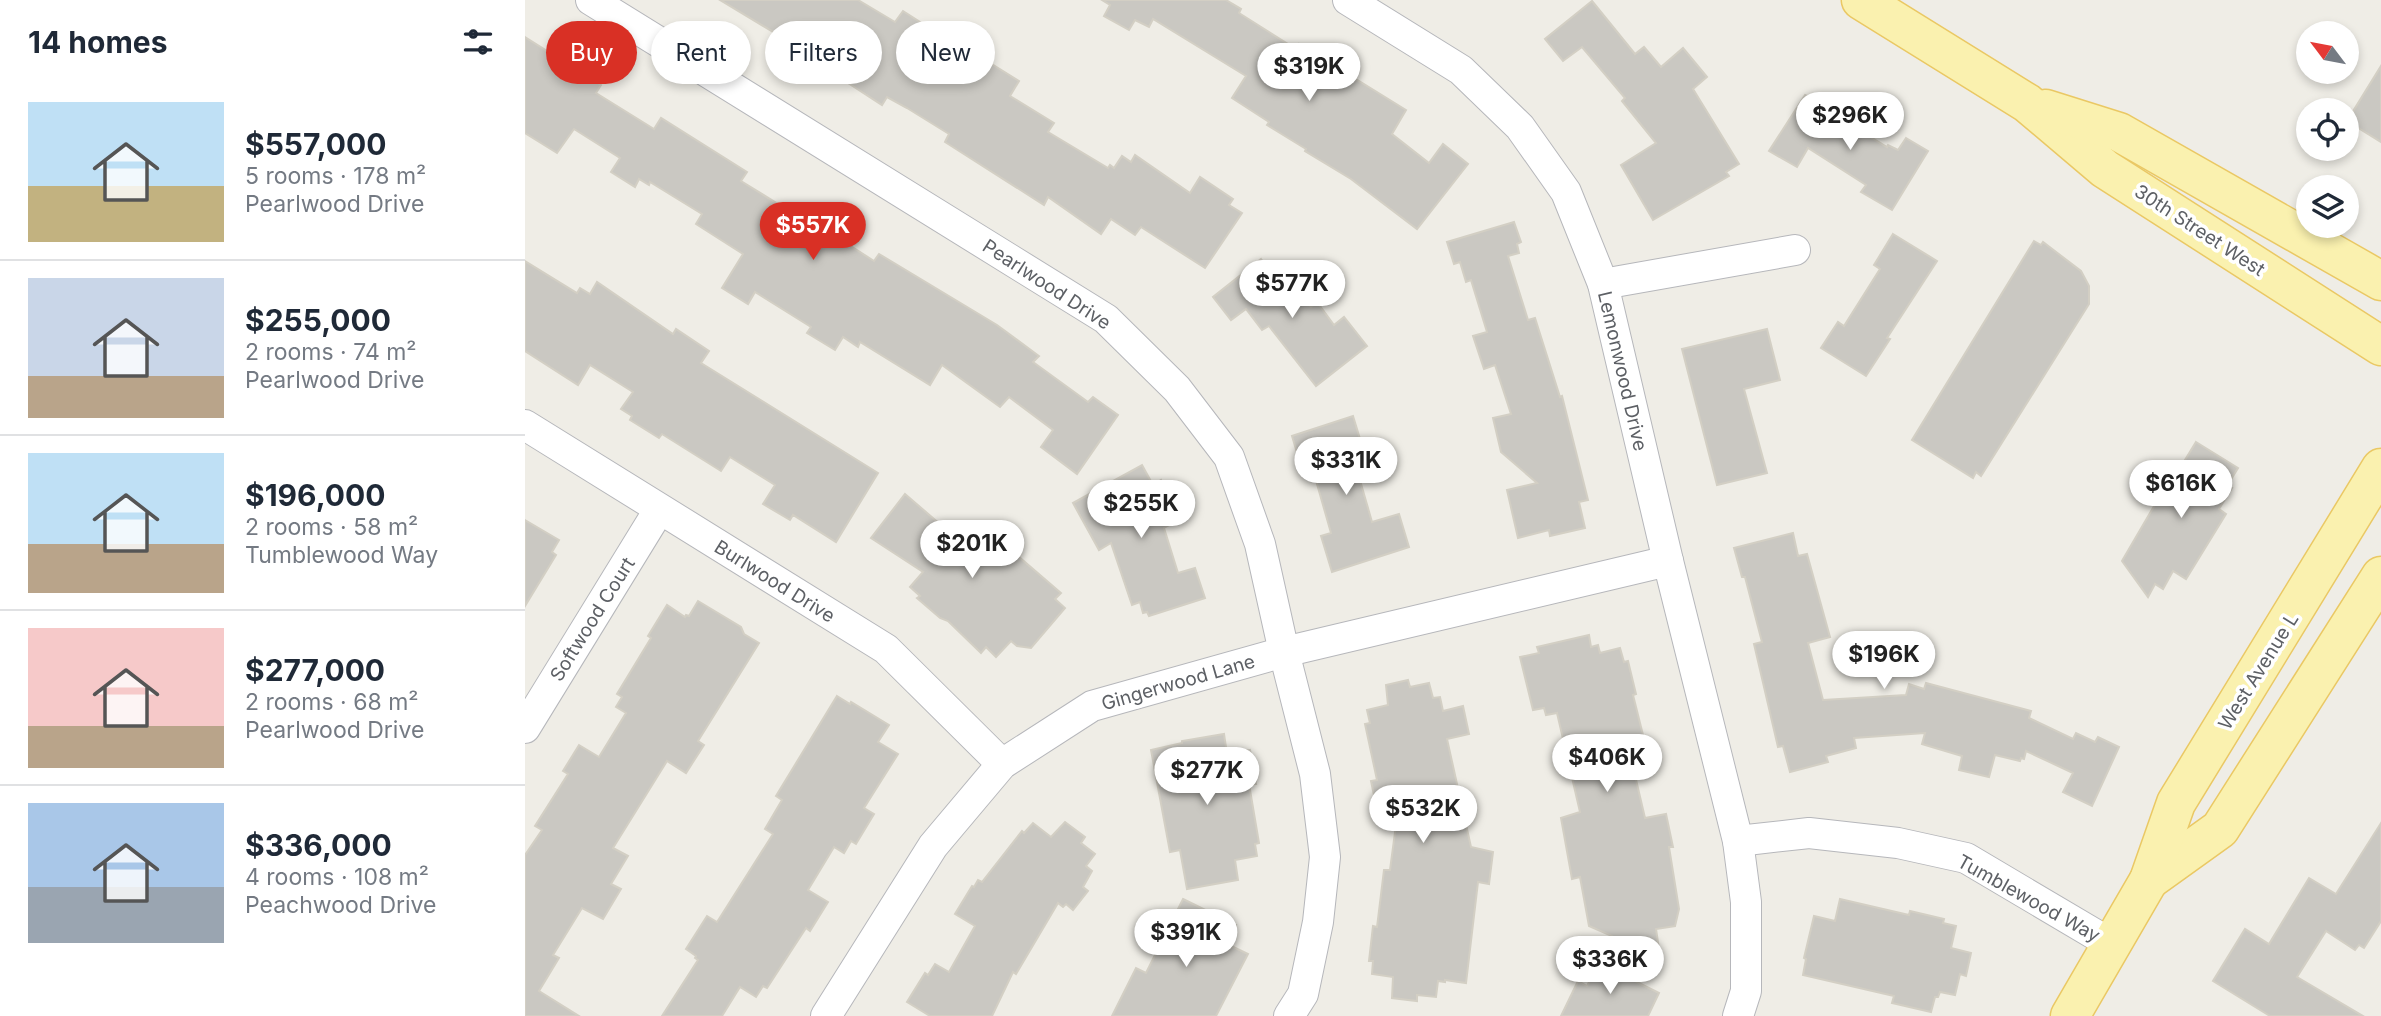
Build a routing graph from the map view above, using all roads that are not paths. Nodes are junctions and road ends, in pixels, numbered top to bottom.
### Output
1 (591, 0) edge
2 (1348, 0) edge
3 (1861, 0) edge
4 (2027, 103) junction
5 (1795, 250) dead end
6 (2381, 281) edge
7 (1603, 284) junction
8 (2381, 346) edge
9 (525, 425) edge
10 (2381, 468) edge
11 (659, 510) junction
12 (1668, 561) junction
13 (2381, 576) edge
14 (1284, 652) junction
15 (525, 728) edge
16 (1002, 764) junction
17 (1738, 841) junction
18 (2149, 880) junction
19 (2113, 945) junction
20 (826, 1016) edge
21 (1289, 1016) edge
22 (1738, 1016) edge
23 (2070, 1016) edge

1 - 14 street, Pearlwood Drive
2 - 7 street, Lemonwood Drive
3 - 4 main road, 30th Street West
4 - 6 main road, 30th Street West
4 - 8 main road, 30th Street West
5 - 7 street
7 - 12 street, Lemonwood Drive
9 - 11 street, Burlwood Drive
10 - 18 main road, West Avenue L
11 - 15 street, Softwood Court
11 - 16 street, Burlwood Drive
12 - 14 street, Gingerwood Lane
12 - 17 street, Lemonwood Drive
13 - 18 main road, West Avenue L
14 - 16 street, Gingerwood Lane
14 - 21 street, Pearlwood Drive
16 - 20 street, Gingerwood Lane
17 - 19 street, Tumblewood Way
17 - 22 street, Lemonwood Drive
18 - 19 main road, West Avenue L
19 - 23 main road, West Avenue L

